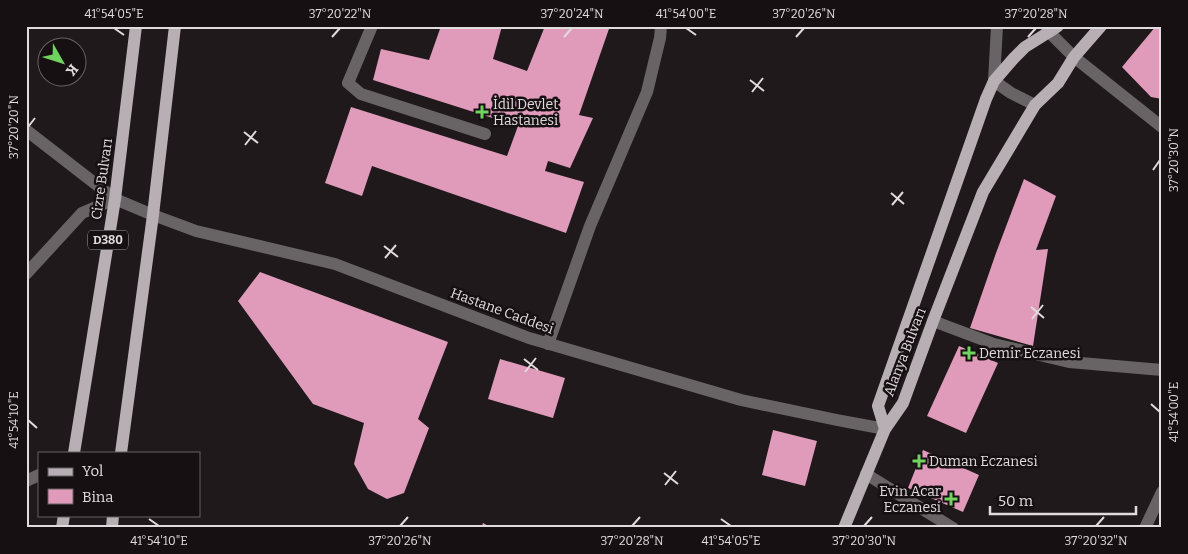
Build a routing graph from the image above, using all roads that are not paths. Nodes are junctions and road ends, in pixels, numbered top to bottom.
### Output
1 (136, 26) edge
2 (175, 26) edge
3 (372, 26) edge
4 (662, 26) edge
5 (997, 26) edge
6 (1102, 26) edge
7 (1051, 28) edge
8 (1074, 57) junction
9 (994, 81) junction
10 (1034, 105) junction
11 (1162, 127) edge
12 (26, 130) edge
13 (485, 134) dead end
14 (115, 199) junction
15 (153, 214) junction
16 (26, 274) edge
17 (933, 321) junction
18 (548, 344) junction
19 (1162, 370) edge
20 (886, 429) junction
21 (74, 452) edge
22 (121, 452) edge
23 (866, 474) junction
24 (38, 475) edge
25 (26, 481) edge
26 (1162, 492) edge
27 (844, 528) edge
28 (953, 528) edge
29 (1145, 528) edge

1 - 14 main road, Cizre Bulvarı / D380
2 - 15 main road, D380
3 - 13 street
4 - 18 street
5 - 9 street
6 - 8 main road, Alanya Bulvarı
7 - 8 street
7 - 9 main road, Alanya Bulvarı
8 - 10 main road, Alanya Bulvarı
8 - 11 street
9 - 10 street
9 - 20 main road, Alanya Bulvarı
10 - 17 main road, Alanya Bulvarı
12 - 14 street, Hastane Caddesi
14 - 15 street, Hastane Caddesi
14 - 16 street
14 - 21 main road, Cizre Bulvarı / D380
15 - 18 street, Hastane Caddesi
15 - 22 main road, D380
17 - 19 street
17 - 20 main road, Alanya Bulvarı
18 - 20 street, Hastane Caddesi
20 - 23 main road
23 - 27 main road
23 - 28 street
24 - 25 street
26 - 29 street

